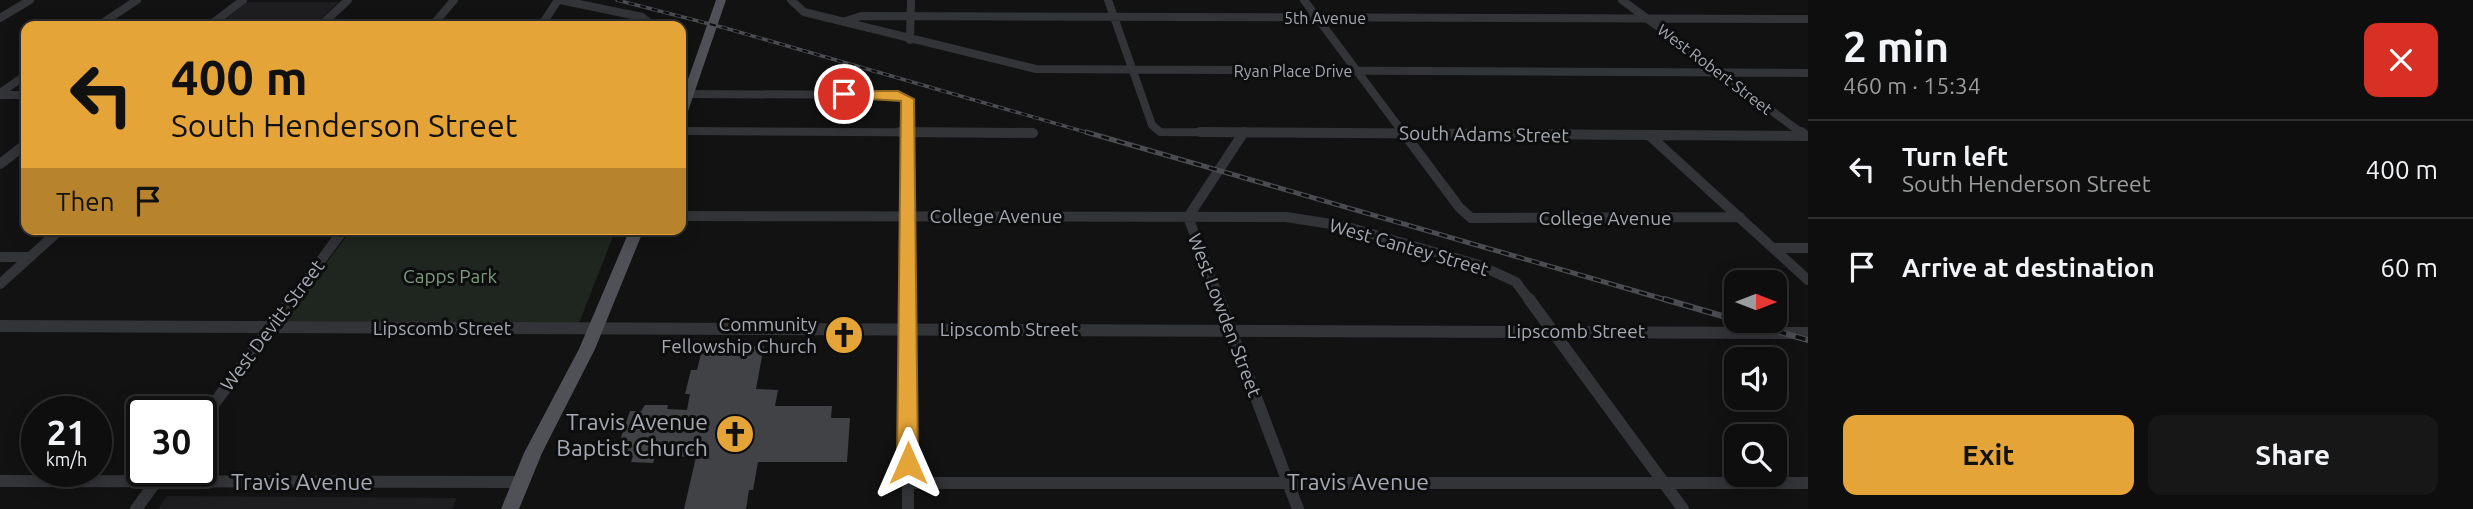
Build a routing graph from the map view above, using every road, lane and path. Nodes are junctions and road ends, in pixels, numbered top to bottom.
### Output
1 (30, 0) edge
2 (137, 0) edge
3 (243, 0) edge
4 (348, 0) edge
5 (454, 0) edge
6 (559, 0) edge
7 (721, 0) edge
8 (791, 0) edge
9 (911, 0) edge
10 (1108, 0) edge
11 (1304, 0) edge
12 (1622, 0) edge
13 (911, 16) junction
14 (1115, 17) junction
15 (0, 18) edge
16 (1317, 18) junction
17 (1647, 19) junction
18 (1808, 19) edge
19 (106, 21) edge
20 (216, 21) edge
21 (325, 21) edge
22 (436, 21) edge
23 (544, 21) edge
24 (650, 21) edge
25 (844, 22) junction
26 (910, 40) junction
27 (1134, 70) junction
28 (1357, 71) junction
29 (1719, 72) junction
30 (1808, 73) edge
31 (21, 79) edge
32 (686, 91) edge
33 (0, 94) edge
34 (686, 94) edge
35 (21, 95) edge
36 (686, 131) edge
37 (907, 132) junction
38 (1244, 132) junction
39 (1033, 133) dead end
40 (1404, 133) junction
41 (1650, 136) junction
42 (1807, 137) edge
43 (21, 148) edge
44 (0, 164) edge
45 (686, 216) edge
46 (907, 216) junction
47 (1188, 216) junction
48 (1740, 217) junction
49 (1311, 220) joint
50 (54, 235) edge
51 (340, 235) edge
52 (635, 235) edge
53 (1773, 248) junction
54 (1808, 248) edge
55 (0, 257) edge
56 (30, 257) junction
57 (1808, 280) edge
58 (0, 284) edge
59 (0, 326) edge
60 (271, 327) junction
61 (907, 328) junction
62 (596, 329) junction
63 (1231, 330) junction
64 (1550, 331) junction
65 (1808, 332) edge
66 (217, 400) edge
67 (126, 478) edge
68 (217, 478) edge
69 (0, 481) edge
70 (1287, 481) junction
71 (521, 482) junction
72 (908, 483) junction
73 (1664, 483) junction
74 (1808, 483) edge
75 (152, 487) edge
76 (136, 509) edge
77 (510, 509) edge
78 (908, 509) edge
79 (1298, 509) edge
80 (1684, 509) edge

1 - 15 street
2 - 19 street
3 - 20 street
4 - 21 street
5 - 22 street
6 - 23 street
6 - 24 street
7 - 32 main road
8 - 25 street, Ryan Place Drive
9 - 13 street
10 - 14 street
11 - 16 street
12 - 17 street, West Robert Street
13 - 14 street, 5th Avenue
13 - 25 street, 5th Avenue
13 - 26 street
14 - 16 street, 5th Avenue
14 - 27 street
16 - 17 street, 5th Avenue
16 - 28 street
17 - 18 street, 5th Avenue
17 - 29 street, West Robert Street
25 - 26 street, Ryan Place Drive
26 - 27 street, Ryan Place Drive
27 - 28 street, Ryan Place Drive
27 - 38 street, South Adams Street
28 - 29 street, Ryan Place Drive
28 - 40 street
29 - 30 street, Ryan Place Drive
29 - 42 street, West Robert Street
31 - 33 street
33 - 35 street
34 - 37 street
36 - 37 street
37 - 39 street
37 - 46 street
38 - 40 street, South Adams Street
38 - 47 street, West Lowden Street
40 - 41 street, South Adams Street
40 - 48 street, College Avenue
41 - 42 street, South Adams Street
41 - 48 street
43 - 44 street
45 - 46 street, College Avenue
46 - 47 street, College Avenue
46 - 61 street
47 - 49 street, College Avenue
47 - 63 street, West Lowden Street
48 - 53 street
49 - 64 street, West Cantey Street
50 - 56 street
51 - 60 street, West Devitt Street
52 - 62 main road
53 - 54 street
53 - 57 street
55 - 56 street
56 - 58 street
59 - 60 street, Lipscomb Street
60 - 62 street, Lipscomb Street
60 - 66 street, West Devitt Street
61 - 62 street, Lipscomb Street
61 - 63 street, Lipscomb Street
61 - 72 street
62 - 71 main road
63 - 64 street, Lipscomb Street
63 - 70 street, West Lowden Street
64 - 65 street, Lipscomb Street
64 - 73 street, West Cantey Street
67 - 69 street, Travis Avenue
68 - 71 street, Travis Avenue
70 - 72 street, Travis Avenue
70 - 73 street, Travis Avenue
70 - 79 street, West Lowden Street
71 - 77 main road
72 - 78 street
73 - 74 street, Travis Avenue
73 - 80 street, West Cantey Street
75 - 76 street

